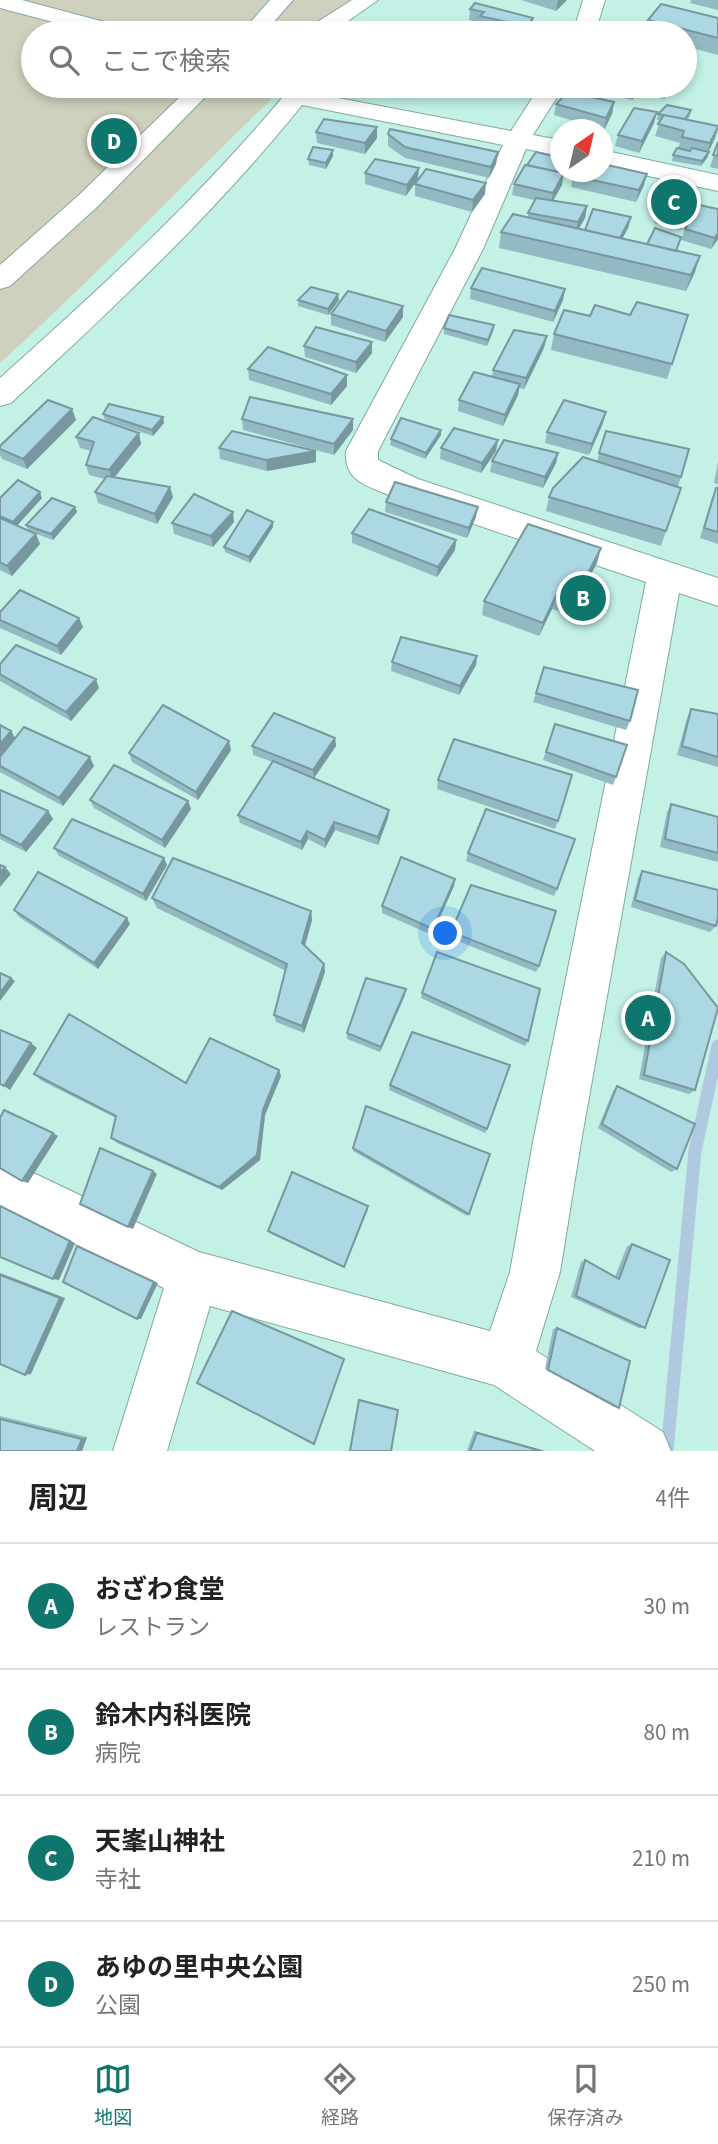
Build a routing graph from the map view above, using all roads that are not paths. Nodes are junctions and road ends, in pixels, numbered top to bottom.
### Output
1 (282, 0) edge
2 (367, 0) edge
3 (594, 0) edge
4 (0, 1) edge
5 (74, 21) edge
6 (263, 21) edge
7 (335, 21) edge
8 (354, 21) edge
9 (588, 21) edge
10 (192, 98) edge
11 (296, 98) edge
12 (329, 98) edge
13 (544, 98) edge
14 (518, 139) junction
15 (550, 146) edge
16 (613, 160) edge
17 (718, 183) edge
18 (0, 280) edge
19 (0, 395) edge
20 (665, 574) junction
21 (718, 592) edge
22 (0, 1181) edge
23 (193, 1276) junction
24 (506, 1363) junction
25 (625, 1438) edge
26 (140, 1451) edge

1 - 6 street
2 - 7 street
2 - 8 street
3 - 9 street
4 - 5 street
10 - 18 street
11 - 19 street
12 - 14 street
13 - 14 street
14 - 15 street
14 - 20 street
16 - 17 street
20 - 21 street
20 - 24 street
22 - 23 street
23 - 24 street
23 - 26 street
24 - 25 street

